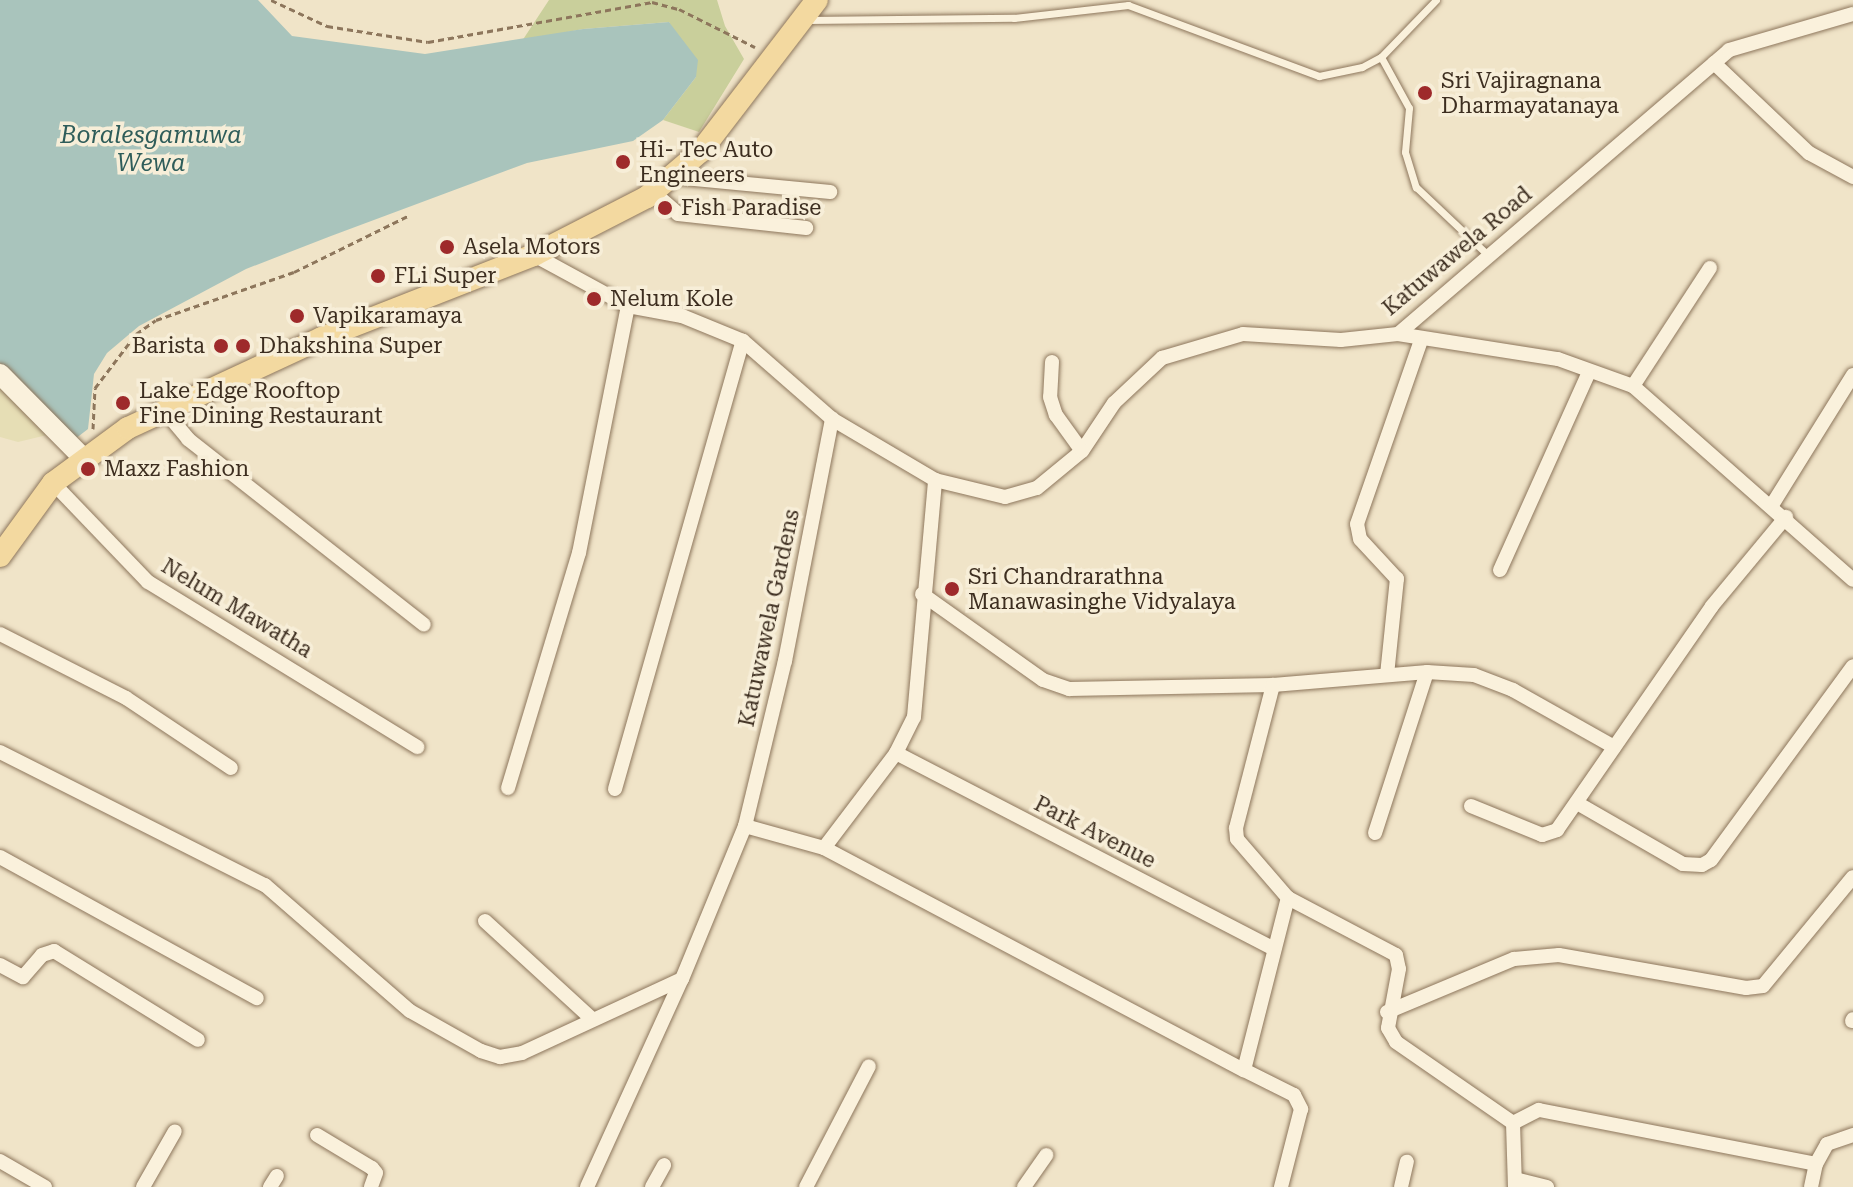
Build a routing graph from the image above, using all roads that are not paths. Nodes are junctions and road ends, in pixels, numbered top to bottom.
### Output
1 (817, 0) edge
2 (1436, 0) edge
3 (1853, 14) edge
4 (801, 21) junction
5 (1381, 57) junction
6 (1714, 63) junction
7 (674, 177) junction
8 (1853, 177) edge
9 (653, 192) junction
10 (830, 192) dead end
11 (806, 228) dead end
12 (534, 255) junction
13 (1489, 256) junction
14 (1710, 268) dead end
15 (628, 306) junction
16 (1398, 334) junction
17 (1421, 340) junction
18 (743, 341) junction
19 (1052, 362) dead end
20 (1589, 372) junction
21 (0, 374) edge
22 (1853, 375) edge
23 (1633, 386) junction
24 (164, 410) junction
25 (832, 419) junction
26 (1082, 451) junction
27 (80, 455) junction
28 (935, 480) junction
29 (53, 483) junction
30 (1772, 505) junction
31 (1786, 517) junction
32 (0, 556) edge
33 (1500, 570) dead end
34 (1853, 580) edge
35 (922, 594) junction
36 (424, 625) dead end
37 (0, 634) edge
38 (1853, 666) edge
39 (1427, 672) junction
40 (1387, 675) junction
41 (1273, 685) junction
42 (417, 747) dead end
43 (1614, 747) junction
44 (0, 752) edge
45 (896, 753) junction
46 (231, 768) dead end
47 (508, 788) dead end
48 (615, 789) dead end
49 (1577, 803) junction
50 (1471, 806) dead end
51 (745, 826) junction
52 (1375, 833) dead end
53 (824, 848) junction
54 (0, 857) edge
55 (1853, 877) edge
56 (1288, 898) junction
57 (485, 921) dead end
58 (1274, 949) junction
59 (0, 965) edge
60 (682, 979) junction
61 (257, 998) dead end
62 (1387, 1012) junction
63 (591, 1018) junction
64 (198, 1040) dead end
65 (869, 1066) dead end
66 (1244, 1070) junction
67 (1513, 1123) junction
68 (175, 1131) dead end
69 (317, 1135) dead end
70 (1853, 1135) edge
71 (1046, 1155) dead end
72 (0, 1161) edge
73 (1407, 1162) dead end
74 (1816, 1164) junction
75 (664, 1165) dead end
76 (1517, 1183) edge
77 (45, 1187) edge
78 (143, 1187) edge
79 (371, 1187) edge
80 (587, 1187) edge
81 (652, 1187) edge
82 (806, 1187) edge
83 (1024, 1187) edge
84 (1281, 1187) edge
85 (1401, 1187) edge
86 (1547, 1187) edge
87 (1811, 1187) edge

1 - 4 main road
2 - 5 lane
3 - 6 street, Katuwawela Road
4 - 5 lane
4 - 7 main road
5 - 13 lane
6 - 8 street
6 - 13 street, Katuwawela Road
7 - 9 main road
7 - 10 street
9 - 11 street
9 - 12 main road
12 - 15 street, Katuwawela Road
12 - 24 main road
13 - 16 street, Katuwawela Road
14 - 23 street
15 - 18 street, Katuwawela Road
15 - 47 street
16 - 17 street
16 - 26 street, Katuwawela Road
17 - 20 street
17 - 40 street
18 - 25 street, Katuwawela Road
18 - 48 street
19 - 26 street
20 - 23 street
20 - 33 street
21 - 27 street
22 - 30 street
23 - 30 street
24 - 27 main road
24 - 36 street
25 - 28 street, Katuwawela Road
25 - 51 street, Katuwawela Gardens
26 - 28 street, Katuwawela Road
27 - 29 main road
28 - 35 street
29 - 32 main road
29 - 42 street, Nelum Mawatha
30 - 31 street
31 - 34 street
31 - 43 street
35 - 41 street
35 - 45 street
37 - 46 street
38 - 49 street
39 - 40 street
39 - 43 street
39 - 52 street
40 - 41 street
41 - 56 street
43 - 49 street
44 - 63 street
45 - 53 street
45 - 58 street, Park Avenue
49 - 50 street
51 - 53 street
51 - 60 street, Katuwawela Gardens
53 - 66 street
54 - 61 street
55 - 62 street
56 - 58 street
56 - 62 street
57 - 63 street
58 - 66 street
59 - 64 street
60 - 63 street
60 - 80 street, Katuwawela Gardens
62 - 67 street
65 - 82 street
66 - 84 street
67 - 74 street
67 - 76 street
68 - 78 street
69 - 79 street
70 - 74 street
71 - 83 street
72 - 77 street
73 - 85 street
74 - 87 street
75 - 81 street
76 - 86 street

